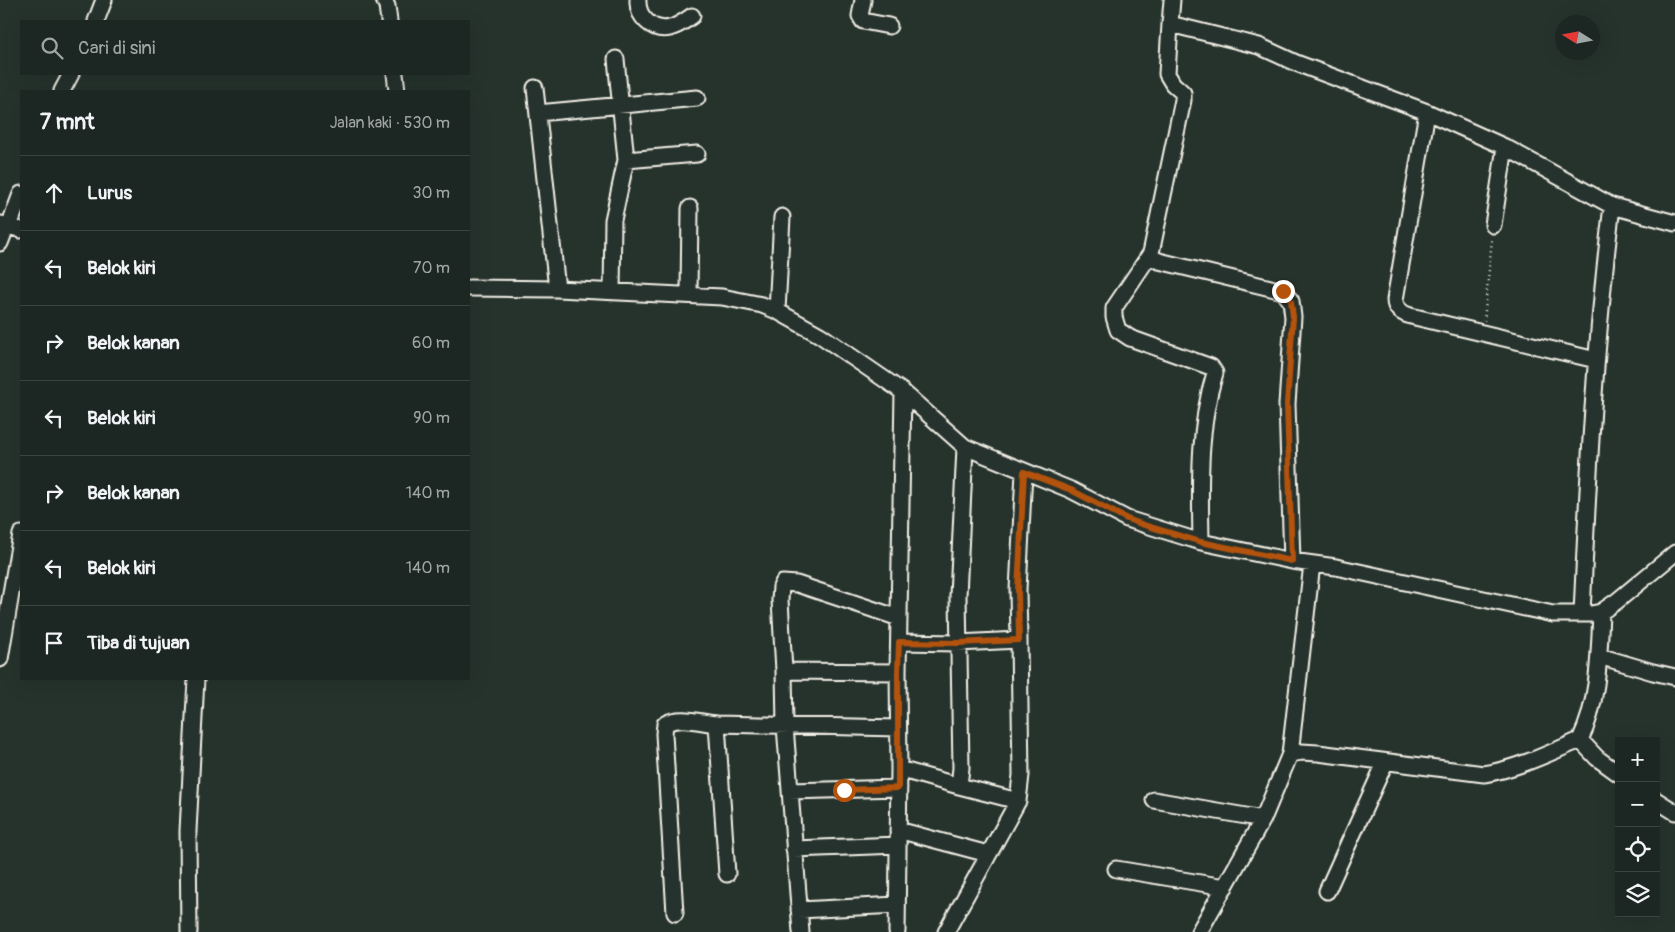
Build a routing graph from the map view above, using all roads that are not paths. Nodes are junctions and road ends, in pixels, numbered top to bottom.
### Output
1 (104, 0) edge
2 (384, 0) edge
3 (638, 0) edge
4 (863, 0) edge
5 (1172, 0) edge
6 (692, 16) dead end
7 (96, 20) edge
8 (389, 20) edge
9 (1170, 24) junction
10 (889, 26) dead end
11 (616, 59) dead end
12 (70, 75) edge
13 (395, 75) edge
14 (535, 88) dead end
15 (63, 90) edge
16 (397, 90) edge
17 (697, 98) dead end
18 (620, 105) junction
19 (1427, 112) junction
20 (538, 113) junction
21 (1506, 147) junction
22 (697, 154) dead end
23 (626, 160) junction
24 (20, 197) edge
25 (1612, 206) junction
26 (690, 208) dead end
27 (782, 217) dead end
28 (1675, 223) edge
29 (10, 225) edge
30 (1493, 225) road end
31 (0, 243) edge
32 (1151, 254) junction
33 (470, 288) edge
34 (557, 289) junction
35 (612, 292) junction
36 (689, 295) junction
37 (777, 310) junction
38 (1596, 360) junction
39 (903, 392) junction
40 (965, 447) junction
41 (1024, 472) junction
42 (20, 539) edge
43 (1201, 542) junction
44 (1675, 553) edge
45 (1292, 561) junction
46 (1312, 564) junction
47 (11, 586) edge
48 (1601, 612) junction
49 (1582, 614) junction
50 (899, 618) junction
51 (1019, 640) junction
52 (899, 642) junction
53 (958, 643) junction
54 (1599, 656) junction
55 (0, 659) edge
56 (784, 671) junction
57 (898, 672) junction
58 (1675, 676) edge
59 (196, 680) edge
60 (717, 724) junction
61 (785, 726) junction
62 (898, 728) junction
63 (1580, 740) junction
64 (1290, 754) junction
65 (1385, 763) junction
66 (899, 769) junction
67 (1615, 771) edge
68 (959, 786) junction
69 (898, 788) junction
70 (790, 791) junction
71 (1154, 800) dead end
72 (1018, 801) junction
73 (1660, 803) edge
74 (1675, 812) edge
75 (1263, 819) junction
76 (898, 837) junction
77 (794, 849) junction
78 (988, 854) junction
79 (1116, 868) dead end
80 (728, 874) dead end
81 (1225, 887) junction
82 (1327, 891) dead end
83 (897, 905) junction
84 (799, 910) junction
85 (676, 912) dead end
86 (189, 932) edge
87 (801, 932) edge
88 (896, 932) edge
89 (946, 932) edge
90 (1200, 932) edge

1 - 7 street
2 - 8 street
3 - 6 street
4 - 10 street
5 - 9 street
9 - 19 street
9 - 32 street
11 - 18 street
12 - 15 street
13 - 16 street
14 - 20 street
17 - 18 street
18 - 20 street
18 - 23 street
19 - 21 street
19 - 38 street
20 - 34 street
21 - 25 street
21 - 30 street
22 - 23 street
23 - 35 street
24 - 29 street
25 - 28 street
25 - 38 street
26 - 36 street
27 - 37 street
29 - 31 street
32 - 43 street
32 - 45 street
33 - 34 street
34 - 35 street
35 - 36 street
36 - 37 street
37 - 39 street
38 - 49 street
39 - 40 street
39 - 50 street
40 - 41 street
40 - 53 street
41 - 43 street
41 - 51 street
42 - 47 street
43 - 45 street
44 - 48 street
45 - 46 street
46 - 49 street
46 - 64 street
47 - 55 street
48 - 49 street
48 - 54 street
50 - 52 street
50 - 56 street
51 - 53 street
51 - 72 street
52 - 53 street
52 - 57 street
53 - 68 street
54 - 58 street
54 - 63 street
56 - 57 street
56 - 61 street
57 - 62 street
59 - 86 street
60 - 61 street
60 - 80 street
60 - 85 street
61 - 62 street
61 - 70 street
62 - 66 street
63 - 65 street
63 - 67 street
64 - 65 street
64 - 75 street
65 - 82 street
66 - 68 street
66 - 69 street
68 - 72 street
69 - 70 street
69 - 76 street
70 - 77 street
71 - 75 street
72 - 78 street
73 - 74 street
75 - 81 street
76 - 77 street
76 - 78 street
76 - 83 street
77 - 84 street
78 - 89 street
79 - 81 street
81 - 90 street
83 - 84 street
83 - 88 street
84 - 87 street

